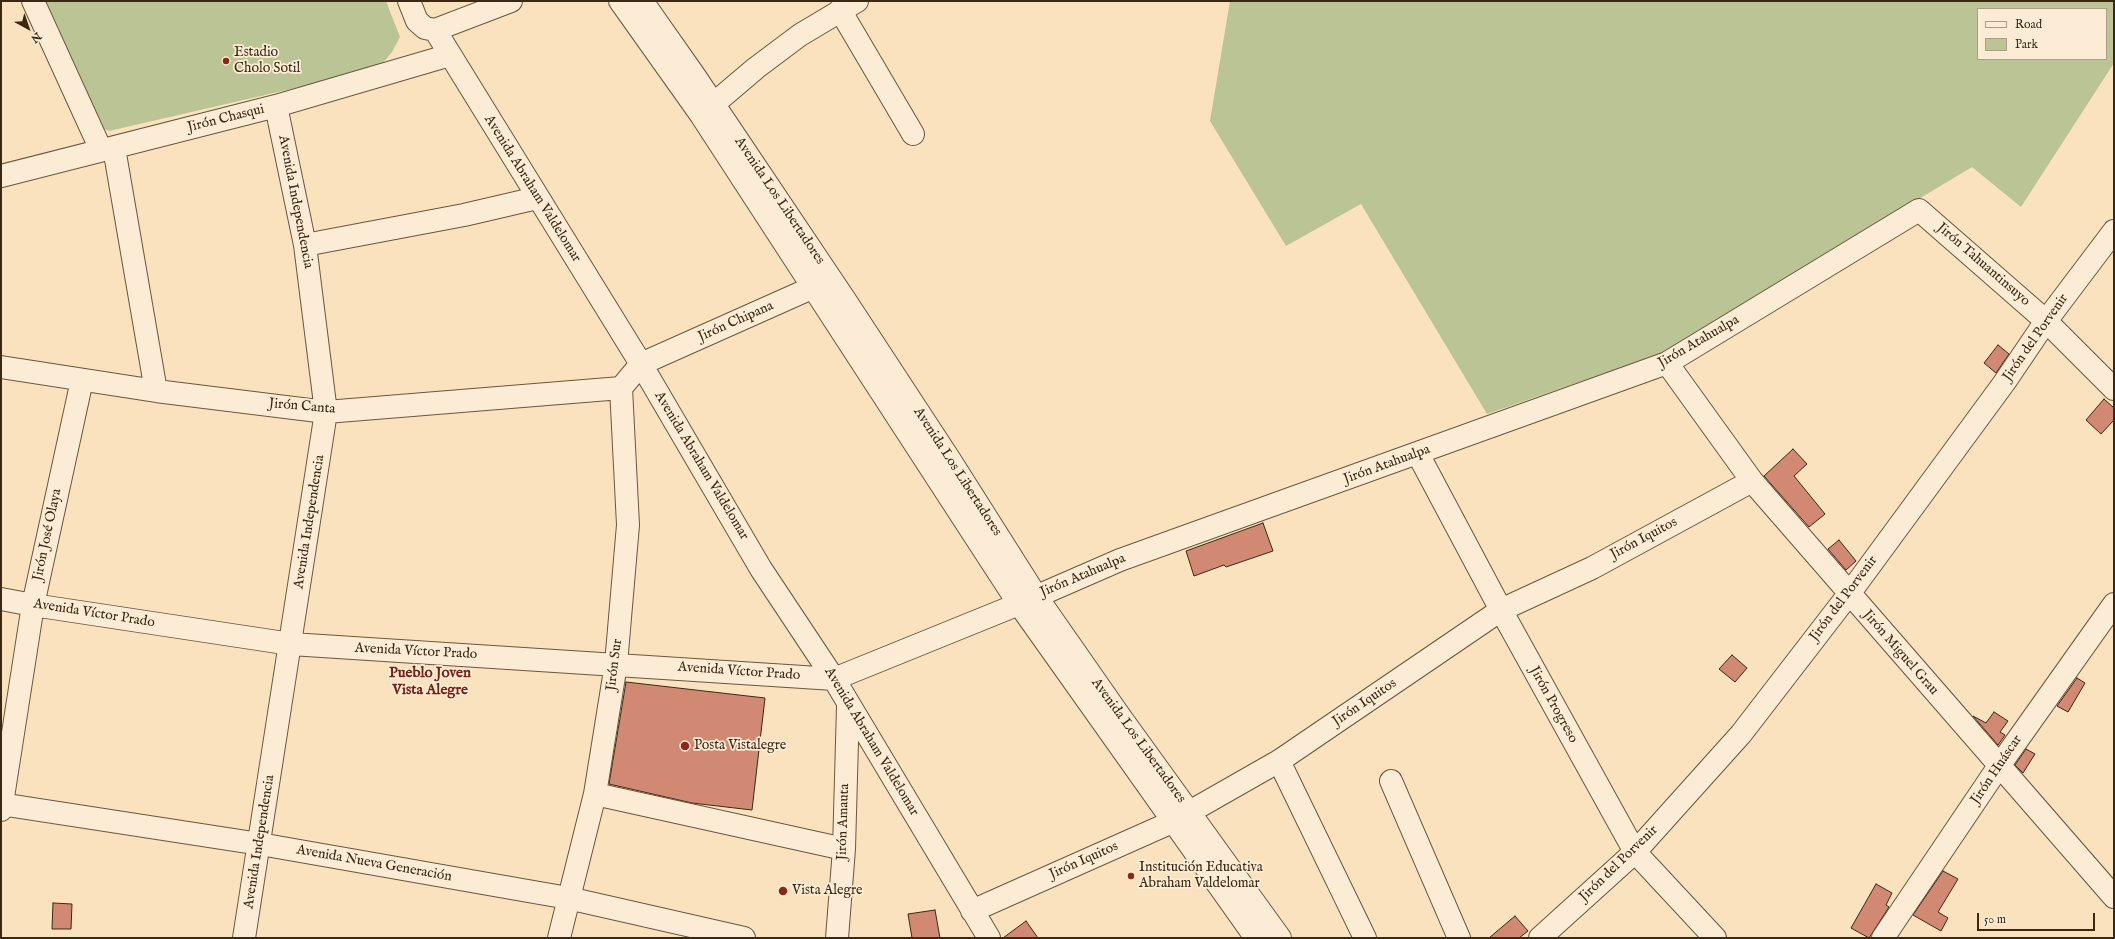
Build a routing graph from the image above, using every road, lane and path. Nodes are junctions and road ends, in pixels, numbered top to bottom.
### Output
1 (33, 1) edge
2 (409, 1) edge
3 (511, 1) edge
4 (620, 1) edge
5 (642, 1) edge
6 (848, 6) edge
7 (435, 30) junction
8 (450, 55) junction
9 (276, 106) junction
10 (707, 110) junction
11 (913, 134) dead end
12 (108, 149) junction
13 (1, 176) edge
14 (537, 198) junction
15 (1919, 210) joint
16 (2114, 231) edge
17 (305, 245) junction
18 (822, 284) junction
19 (2046, 321) junction
20 (1667, 363) junction
21 (641, 364) junction
22 (1, 367) edge
23 (82, 380) junction
24 (621, 388) junction
25 (2114, 389) edge
26 (156, 391) junction
27 (326, 412) junction
28 (1418, 454) junction
29 (1752, 481) junction
30 (1849, 594) junction
31 (1, 599) edge
32 (1028, 600) junction
33 (2114, 604) edge
34 (33, 605) junction
35 (1501, 610) junction
36 (291, 644) junction
37 (616, 664) junction
38 (834, 679) junction
39 (848, 706) junction
40 (1279, 762) junction
41 (1999, 766) junction
42 (1392, 781) dead end
43 (595, 794) junction
44 (1, 806) edge
45 (1181, 817) junction
46 (260, 844) junction
47 (844, 849) junction
48 (1635, 852) junction
49 (2114, 897) edge
50 (568, 898) junction
51 (972, 911) junction
52 (244, 938) edge
53 (559, 938) edge
54 (744, 938) edge
55 (837, 938) edge
56 (989, 938) edge
57 (1256, 938) edge
58 (1280, 938) edge
59 (1365, 938) edge
60 (1459, 938) edge
61 (1540, 938) edge
62 (1715, 938) edge
63 (1883, 938) edge

1 - 12 street
2 - 7 street
3 - 7 street
4 - 10 street, Avenida Los Libertadores
5 - 10 street, Avenida Los Libertadores
6 - 10 street
6 - 11 street
7 - 8 street, Avenida Abraham Valdelomar
8 - 9 street, Jirón Chasqui
8 - 14 street, Avenida Abraham Valdelomar
9 - 12 street, Jirón Chasqui
9 - 17 street, Avenida Independencia
10 - 18 street, Avenida Los Libertadores
12 - 13 street, Jirón Chasqui
12 - 26 street
14 - 17 street
14 - 21 street, Avenida Abraham Valdelomar
15 - 19 street, Jirón Tahuantinsuyo
15 - 20 street, Jirón Atahualpa
16 - 19 street, Jirón del Porvenir
17 - 27 street, Avenida Independencia
18 - 21 street, Jirón Chipana
18 - 32 street, Avenida Los Libertadores
19 - 25 street, Jirón Tahuantinsuyo
19 - 30 street, Jirón del Porvenir
20 - 28 street, Jirón Atahualpa
20 - 29 street, Jirón Miguel Grau
21 - 24 street
21 - 38 street, Avenida Abraham Valdelomar
22 - 23 street, Jirón Canta
23 - 26 street, Jirón Canta
23 - 34 street, Jirón José Olaya
24 - 27 street, Jirón Canta
24 - 37 street, Jirón Sur
26 - 27 street, Jirón Canta
27 - 36 street, Avenida Independencia
28 - 32 street, Jirón Atahualpa
28 - 35 street, Jirón Progreso
29 - 30 street, Jirón Miguel Grau
29 - 35 street, Jirón Iquitos
30 - 41 street, Jirón Miguel Grau
30 - 48 street, Jirón del Porvenir
31 - 34 street, Avenida Víctor Prado
32 - 38 street, Jirón Atahualpa
32 - 45 street, Avenida Los Libertadores
33 - 41 street, Jirón Huáscar
34 - 36 street, Avenida Víctor Prado
34 - 44 street, Jirón José Olaya
35 - 40 street, Jirón Iquitos
35 - 48 street, Jirón Progreso
36 - 37 street, Avenida Víctor Prado
36 - 46 street, Avenida Independencia
37 - 38 street, Avenida Víctor Prado
37 - 43 street, Jirón Sur
38 - 39 street, Avenida Abraham Valdelomar
39 - 47 street, Jirón Amauta
39 - 51 street, Avenida Abraham Valdelomar
40 - 45 street, Jirón Iquitos
40 - 59 street
41 - 49 street, Jirón Miguel Grau
41 - 63 street, Jirón Huáscar
42 - 60 street
43 - 47 street
43 - 50 street, Jirón Sur
44 - 46 street, Avenida Nueva Generación
45 - 51 street, Jirón Iquitos
45 - 57 street, Avenida Los Libertadores
45 - 58 street, Avenida Los Libertadores
46 - 50 street, Avenida Nueva Generación
46 - 52 street, Avenida Independencia
47 - 55 street, Jirón Amauta
48 - 61 street, Jirón del Porvenir
48 - 62 street, Jirón Progreso
50 - 53 street, Jirón Sur
50 - 54 street, Avenida Nueva Generación
51 - 56 street, Avenida Abraham Valdelomar

